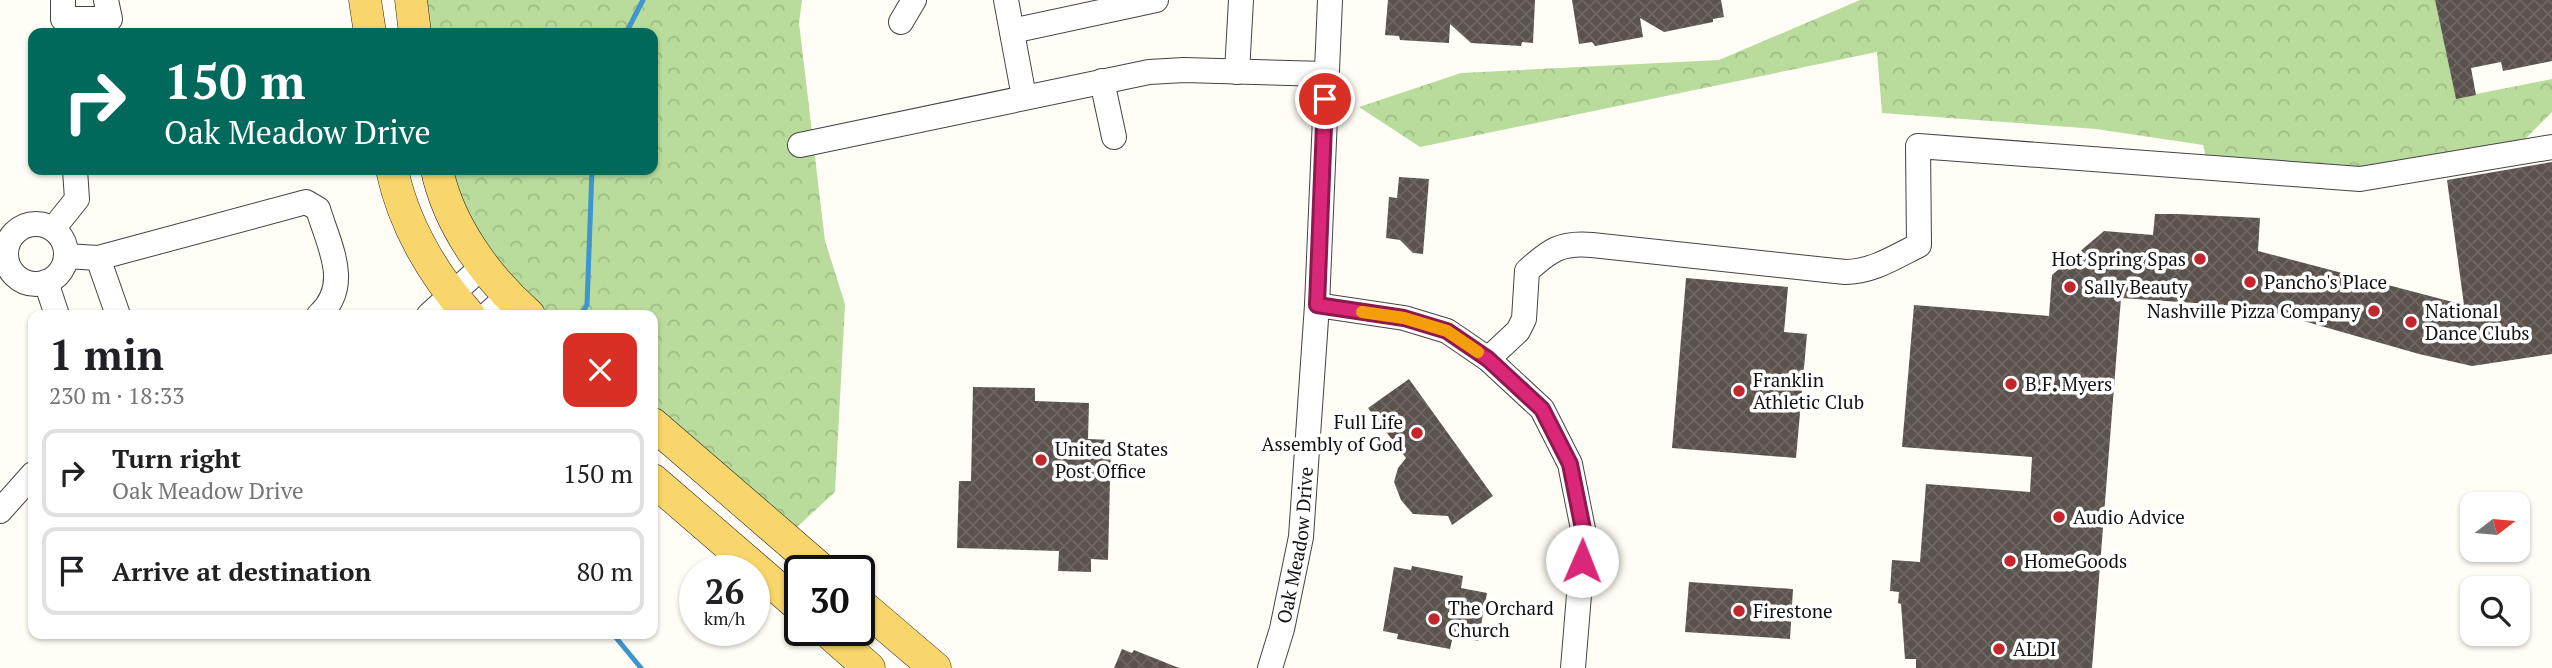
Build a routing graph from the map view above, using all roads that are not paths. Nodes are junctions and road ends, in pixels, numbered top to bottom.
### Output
1 (64, 0) edge
2 (106, 0) edge
3 (365, 0) edge
4 (411, 0) edge
5 (914, 0) edge
6 (1006, 0) edge
7 (1156, 0) edge
8 (1241, 0) edge
9 (1330, 0) edge
10 (901, 22) dead end
11 (369, 28) edge
12 (414, 28) edge
13 (1012, 31) junction
14 (1237, 72) junction
15 (1326, 74) junction
16 (1102, 81) junction
17 (1024, 97) junction
18 (1114, 138) dead end
19 (800, 145) dead end
20 (2552, 147) edge
21 (75, 175) edge
22 (393, 175) edge
23 (439, 175) edge
24 (53, 229) junction
25 (66, 256) junction
26 (98, 258) junction
27 (3, 261) edge
28 (483, 266) junction
29 (46, 282) junction
30 (1317, 305) junction
31 (450, 308) edge
32 (508, 309) edge
33 (55, 310) edge
34 (116, 310) edge
35 (324, 310) edge
36 (1488, 359) junction
37 (658, 428) edge
38 (28, 480) edge
39 (658, 484) edge
40 (0, 511) edge
41 (805, 555) edge
42 (784, 593) edge
43 (875, 617) edge
44 (844, 646) edge
45 (869, 668) edge
46 (936, 668) edge
47 (1270, 668) edge
48 (1573, 668) edge

1 - 2 street
3 - 11 main road
4 - 12 main road
5 - 10 street
6 - 13 street
7 - 13 street
8 - 14 street
9 - 15 street, Oak Meadow Drive
13 - 17 street
14 - 15 street
14 - 16 street
15 - 30 street, Oak Meadow Drive
16 - 17 street
16 - 18 street
17 - 19 street
20 - 36 street
21 - 24 street
22 - 31 main road
23 - 28 main road
24 - 25 street
24 - 27 street
25 - 26 street
25 - 29 street
26 - 34 street
26 - 35 street
27 - 29 street
28 - 31 street
28 - 32 main road
29 - 33 street
30 - 36 street
30 - 47 street, Oak Meadow Drive
36 - 48 street
37 - 41 main road
38 - 40 street
39 - 42 main road
43 - 46 main road
44 - 45 main road

